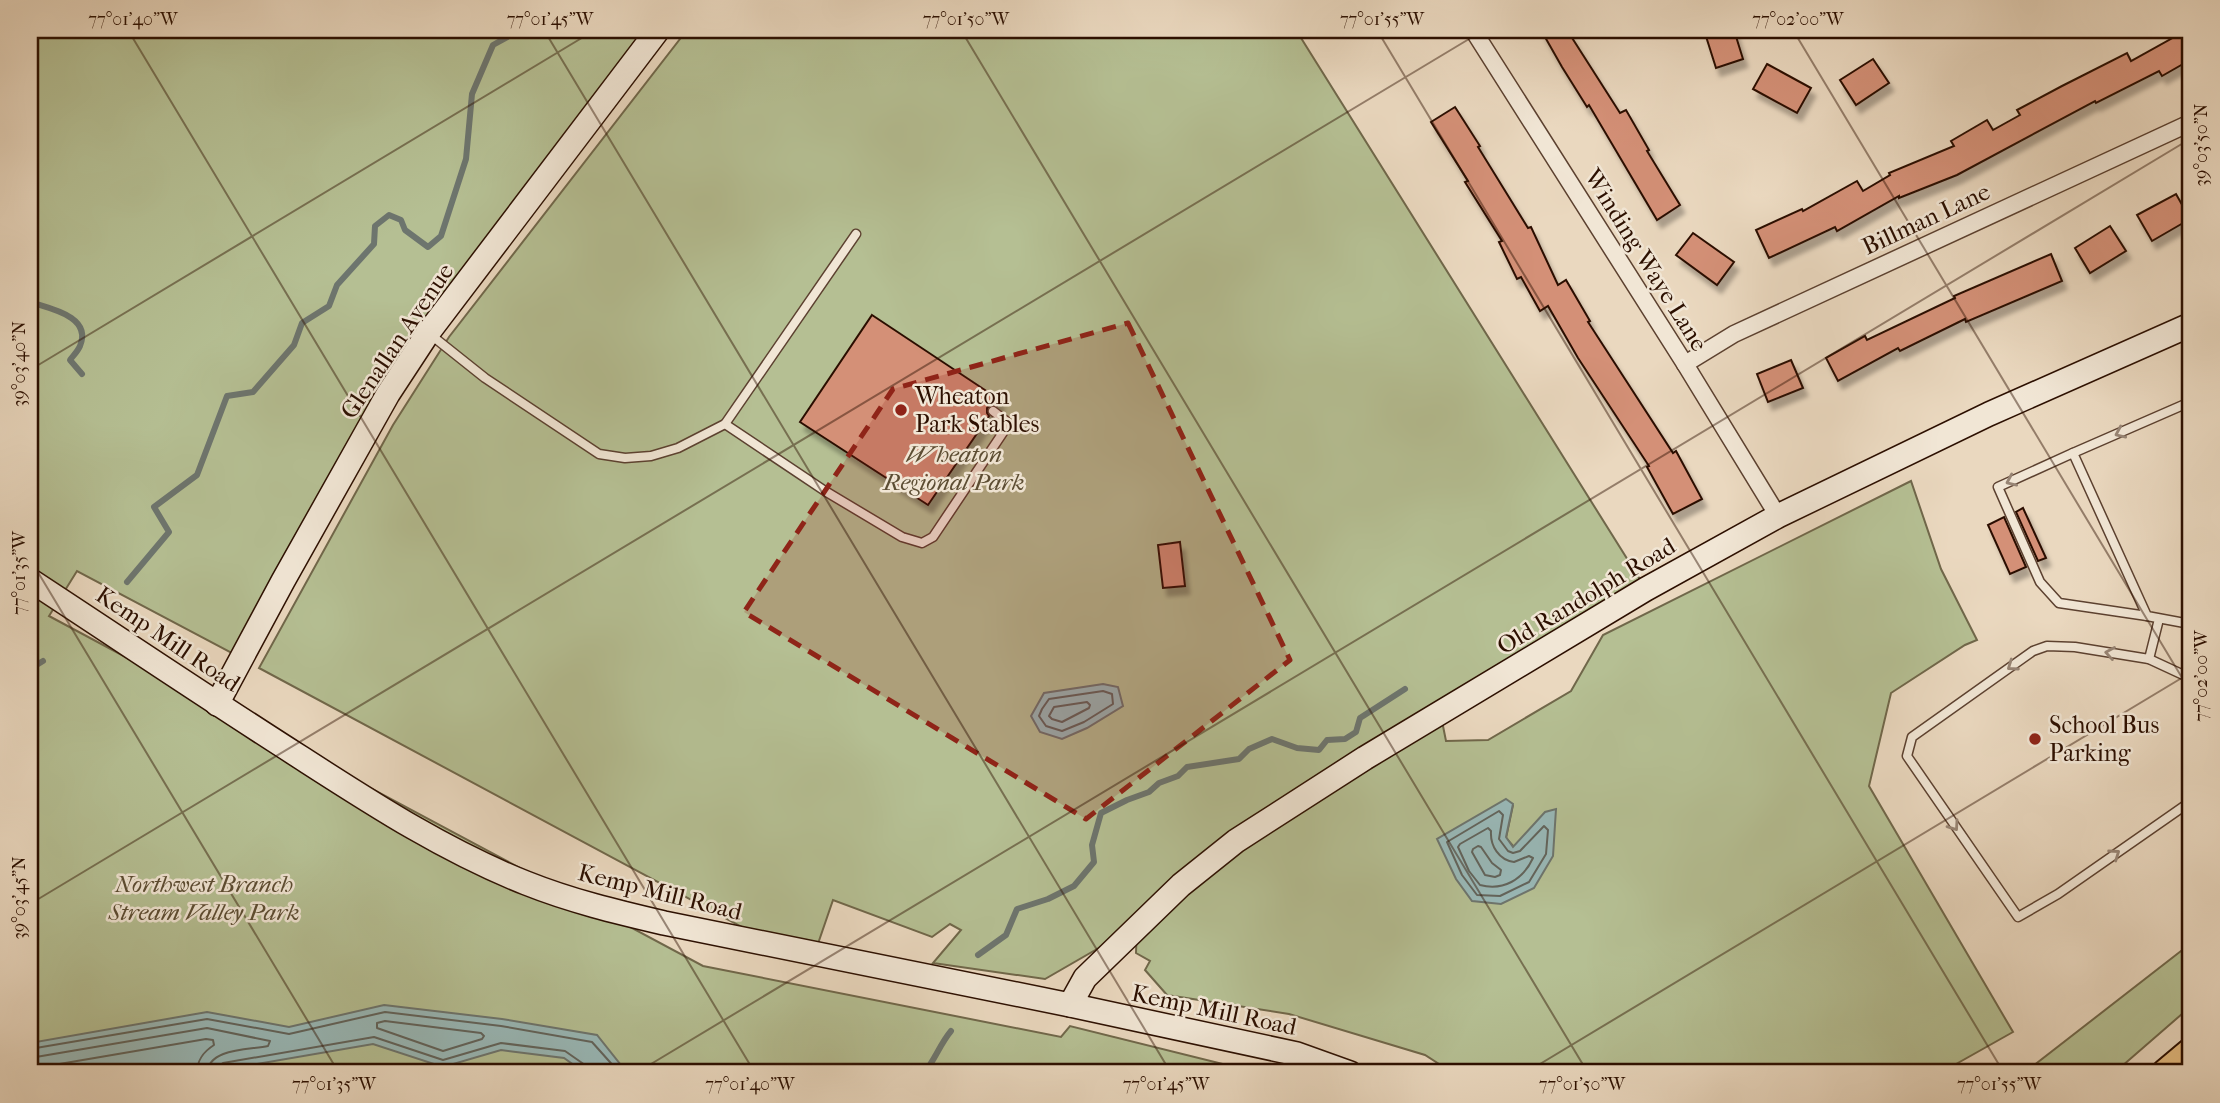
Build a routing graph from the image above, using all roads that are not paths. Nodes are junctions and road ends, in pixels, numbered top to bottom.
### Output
1 (658, 30) edge
2 (1473, 30) edge
3 (2190, 124) edge
4 (856, 234) dead end
5 (2190, 325) edge
6 (428, 333) junction
7 (1685, 363) junction
8 (2186, 403) edge
9 (993, 411) dead end
10 (725, 424) junction
11 (2073, 453) junction
12 (1778, 516) junction
13 (30, 580) edge
14 (2147, 616) junction
15 (2159, 619) junction
16 (2190, 624) edge
17 (2149, 659) junction
18 (2190, 678) edge
19 (217, 704) junction
20 (2190, 802) edge
21 (1070, 1005) junction
22 (2190, 1052) edge
23 (1350, 1073) edge
24 (2165, 1073) edge

1 - 6 street, Glenallan Avenue
2 - 7 street, Winding Waye Lane
3 - 7 street, Billman Lane
4 - 10 lane
5 - 12 street, Old Randolph Road
6 - 10 lane
6 - 19 street, Glenallan Avenue
7 - 12 street, Winding Waye Lane
8 -> 11 lane
9 - 10 lane
11 - 14 lane
11 -> 14 lane
12 - 21 street, Old Randolph Road
13 - 19 street, Kemp Mill Road
14 - 15 lane
15 - 16 lane
15 - 17 lane
17 - 18 lane
17 -> 20 lane
19 - 21 street, Kemp Mill Road
21 - 23 street, Kemp Mill Road
22 - 24 main road

